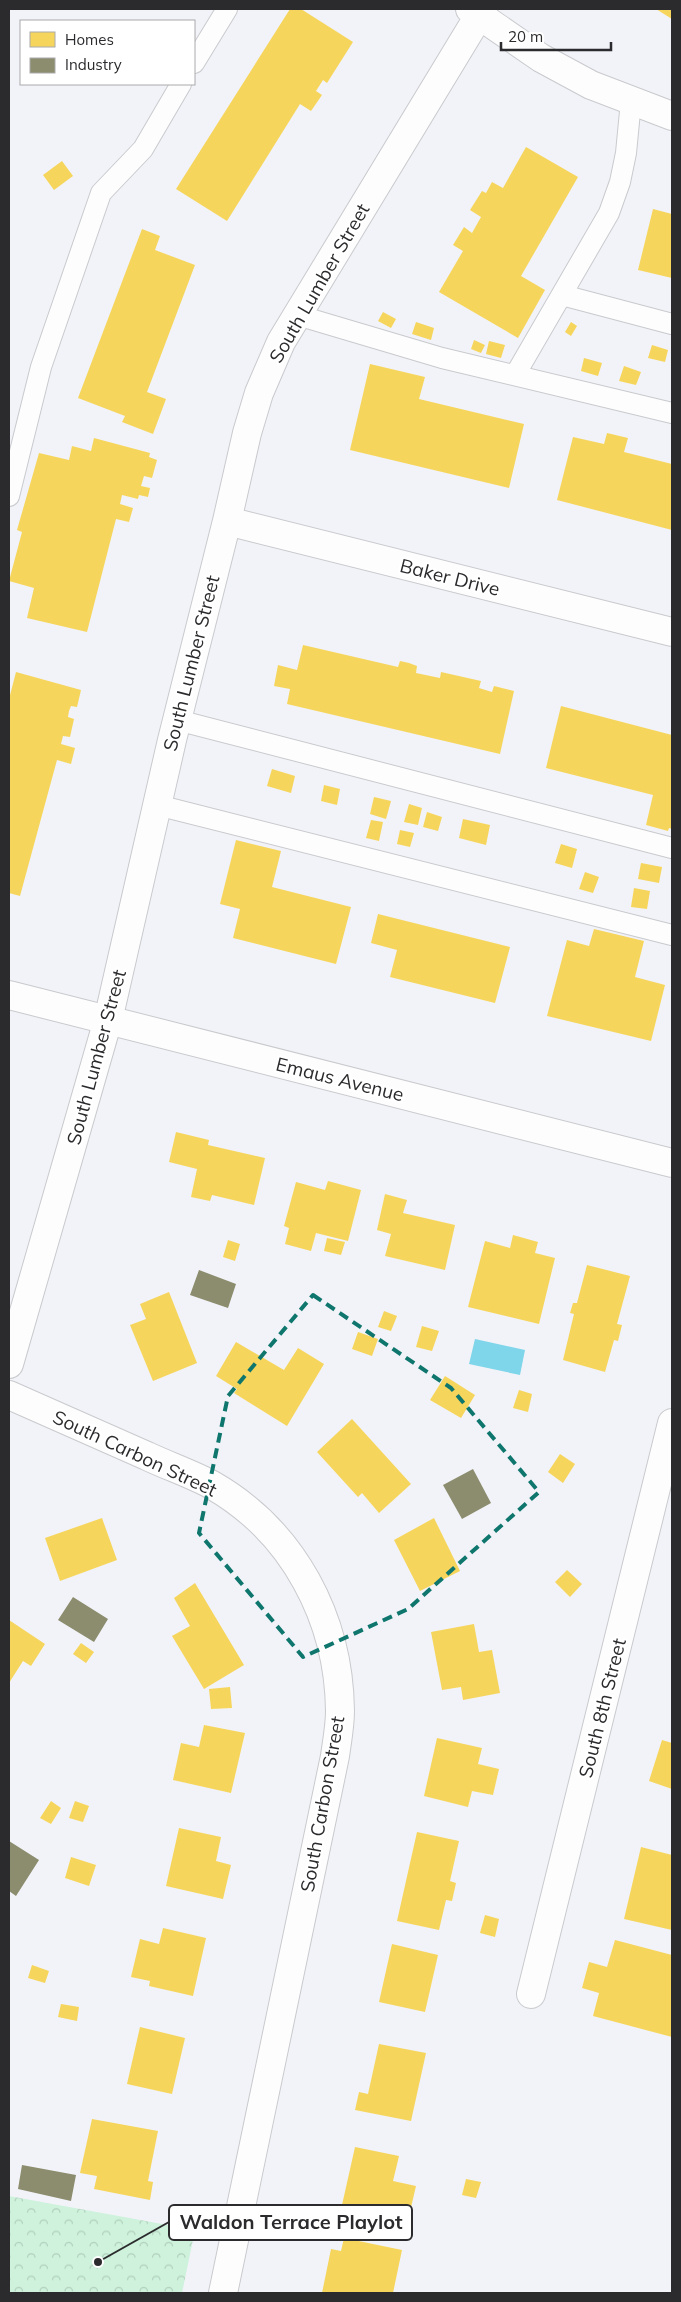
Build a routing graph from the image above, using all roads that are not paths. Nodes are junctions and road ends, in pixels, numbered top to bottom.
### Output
1 (227, 9) edge
2 (478, 11) edge
3 (195, 61) edge
4 (181, 85) edge
5 (631, 101) junction
6 (672, 116) edge
7 (562, 295) junction
8 (297, 315) junction
9 (672, 324) edge
10 (515, 376) junction
11 (672, 413) edge
12 (9, 496) edge
13 (227, 521) junction
14 (672, 632) edge
15 (176, 720) junction
16 (157, 805) junction
17 (672, 848) edge
18 (672, 935) edge
19 (9, 995) edge
20 (108, 1020) junction
21 (672, 1163) edge
22 (9, 1364) edge
23 (9, 1395) edge
24 (672, 1423) edge
25 (664, 1489) edge
26 (531, 1994) dead end
27 (223, 2293) edge

1 - 3 lane
2 - 5 street
2 - 8 street, South Lumber Street
4 - 12 lane
5 - 6 street
5 - 7 lane
7 - 9 lane
7 - 10 lane
8 - 10 lane
8 - 13 street, South Lumber Street
10 - 11 lane
13 - 14 street, Baker Drive
13 - 15 street, South Lumber Street
15 - 16 street, South Lumber Street
15 - 17 lane
16 - 18 lane
16 - 20 street, South Lumber Street
19 - 20 street, Emaus Avenue
20 - 21 street, Emaus Avenue
20 - 22 street, South Lumber Street
23 - 27 street, South Carbon Street
24 - 25 street, South 8th Street
25 - 26 street, South 8th Street

